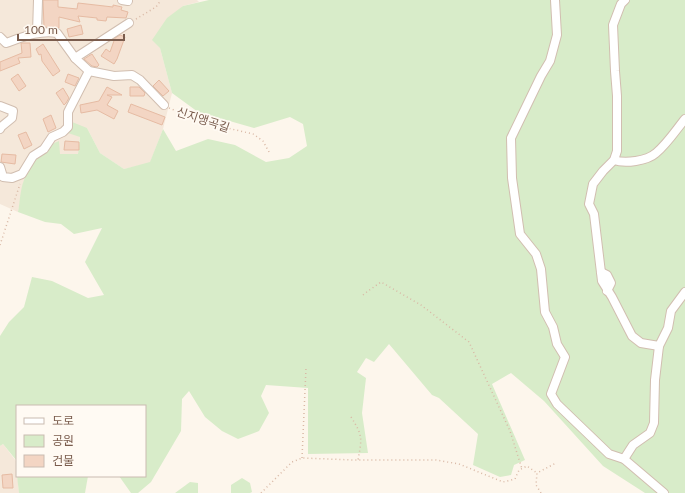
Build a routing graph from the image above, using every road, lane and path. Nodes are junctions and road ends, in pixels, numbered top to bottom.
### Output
1 (38, 0) edge
2 (161, 0) edge
3 (555, 0) edge
4 (625, 0) edge
5 (129, 23) joint
6 (37, 33) junction
7 (2, 41) edge
8 (75, 58) junction
9 (89, 71) junction
10 (164, 105) joint
11 (0, 106) edge
12 (685, 119) edge
13 (0, 130) edge
14 (269, 152) dead end
15 (614, 160) junction
16 (0, 167) edge
17 (22, 174) junction
18 (0, 245) edge
19 (685, 292) edge
20 (363, 295) dead end
21 (659, 346) junction
22 (306, 368) dead end
23 (351, 417) dead end
24 (302, 458) junction
25 (624, 459) junction
26 (358, 460) junction
27 (556, 463) dead end
28 (522, 469) junction
29 (537, 473) junction
30 (261, 493) edge
31 (542, 493) edge
32 (664, 493) edge

1 - 6 lane
2 - 5 path
3 - 25 lane
4 - 15 lane
5 - 8 lane
6 - 7 lane
6 - 8 lane
8 - 9 lane
9 - 10 lane, 신지앵곡길
9 - 17 lane
10 - 14 path, 신지앵곡길
11 - 13 lane
12 - 15 lane
15 - 21 lane
16 - 17 lane
17 - 18 path
19 - 21 lane
20 - 28 path
21 - 25 lane
22 - 24 path
23 - 26 path
24 - 26 path
24 - 30 path
25 - 32 lane
26 - 28 path
27 - 29 path
28 - 29 path
29 - 31 path

